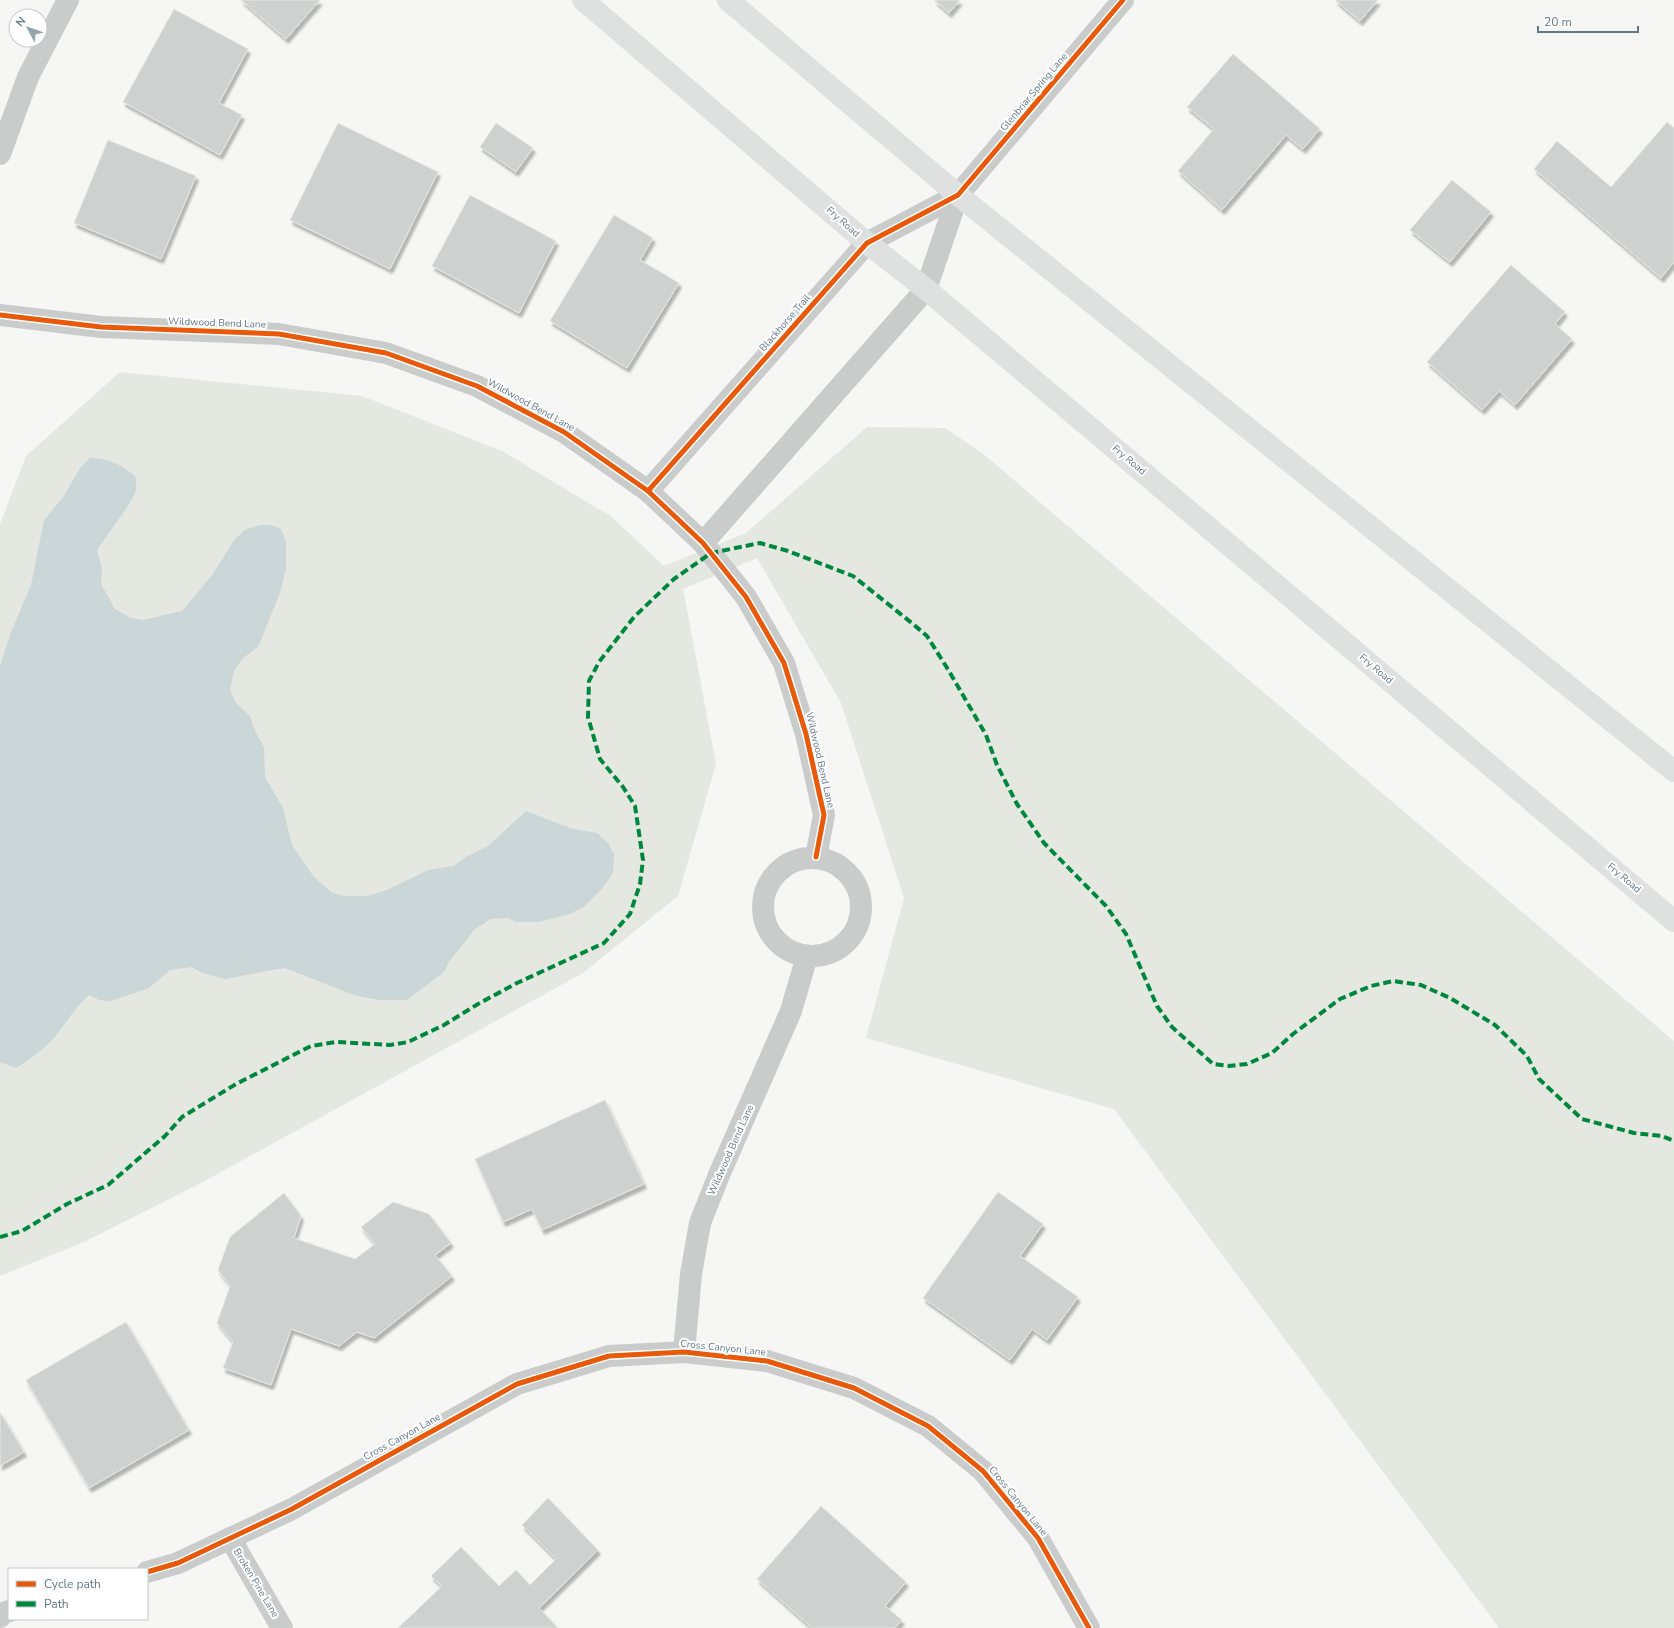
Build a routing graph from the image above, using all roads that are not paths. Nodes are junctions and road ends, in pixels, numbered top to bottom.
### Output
1 (68, 0) edge
2 (583, 0) edge
3 (728, 0) edge
4 (1123, 0) edge
5 (0, 154) edge
6 (958, 195) junction
7 (867, 243) junction
8 (926, 289) junction
9 (0, 314) edge
10 (648, 492) junction
11 (703, 543) junction
12 (1674, 771) edge
13 (816, 857) junction
14 (1674, 921) edge
15 (807, 956) junction
16 (684, 1352) junction
17 (230, 1538) junction
18 (148, 1572) edge
19 (282, 1628) edge
20 (1089, 1628) edge

1 - 5 street
2 - 7 main road, Fry Road
3 - 6 main road
4 - 6 street, Glenbriar Spring Lane
6 - 7 street, Blackhorse Trail
6 - 8 street
6 - 12 main road
7 - 8 main road, Fry Road
7 - 10 street, Blackhorse Trail
8 - 11 street
8 - 14 main road, Fry Road
9 - 10 street, Wildwood Bend Lane
10 - 11 street, Wildwood Bend Lane
11 - 13 street, Wildwood Bend Lane
13 - 15 street
13 - 15 street
15 - 16 street, Wildwood Bend Lane
16 - 17 street, Cross Canyon Lane
16 - 20 street, Cross Canyon Lane
17 - 18 street, Cross Canyon Lane
17 - 19 street, Broken Pine Lane

